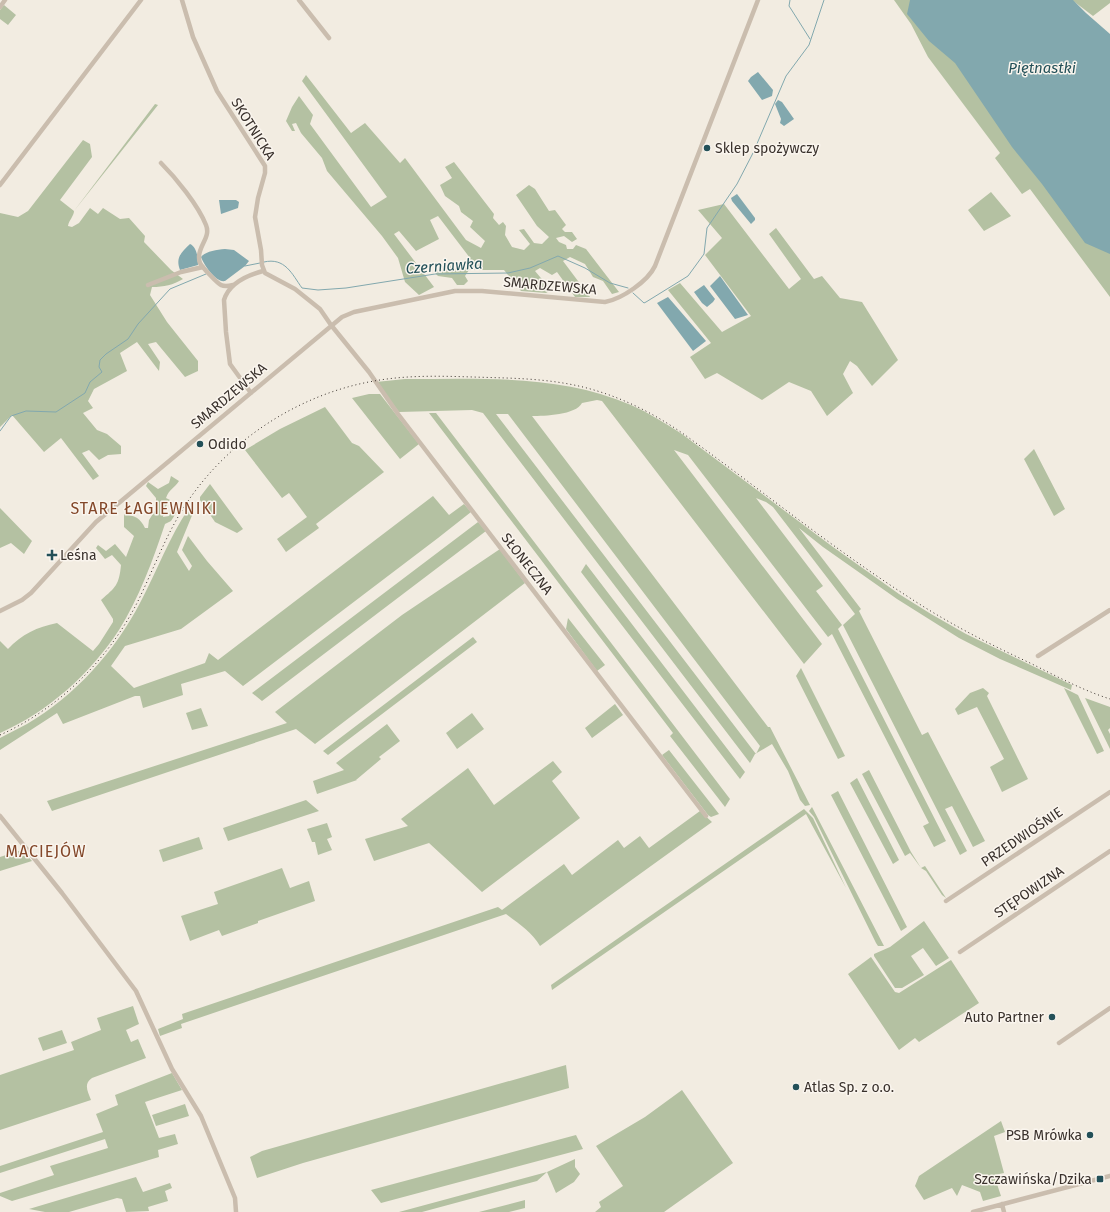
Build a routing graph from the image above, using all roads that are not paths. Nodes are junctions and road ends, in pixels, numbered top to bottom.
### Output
1 (5, 0) edge
2 (141, 0) edge
3 (182, 0) edge
4 (299, 0) edge
5 (758, 0) edge
6 (0, 7) edge
7 (329, 38) dead end
8 (161, 162) dead end
9 (0, 185) edge
10 (203, 267) junction
11 (263, 270) junction
12 (148, 285) dead end
13 (233, 285) junction
14 (331, 325) junction
15 (250, 393) junction
16 (1110, 610) edge
17 (0, 611) edge
18 (1038, 656) dead end
19 (1110, 792) edge
20 (0, 816) edge
21 (706, 816) dead end
22 (1110, 851) edge
23 (946, 901) dead end
24 (960, 952) dead end
25 (1110, 1008) edge
26 (1059, 1042) dead end
27 (1110, 1176) edge
28 (1002, 1204) junction
29 (236, 1212) edge
30 (973, 1212) edge
31 (1004, 1212) edge

1 - 6 street
2 - 9 street
3 - 11 street, SKOTNICKA
4 - 7 street
5 - 14 street, SMARDZEWSKA
8 - 10 street
10 - 12 street
10 - 13 street
11 - 13 street
11 - 14 street
13 - 15 street
14 - 15 street, SMARDZEWSKA
14 - 21 street, SŁONECZNA
15 - 17 street, SMARDZEWSKA
16 - 18 street
19 - 23 street, PRZEDWIOŚNIE
20 - 29 street
22 - 24 street, STĘPOWIZNA
25 - 26 street
27 - 28 street
28 - 30 street
28 - 31 street

